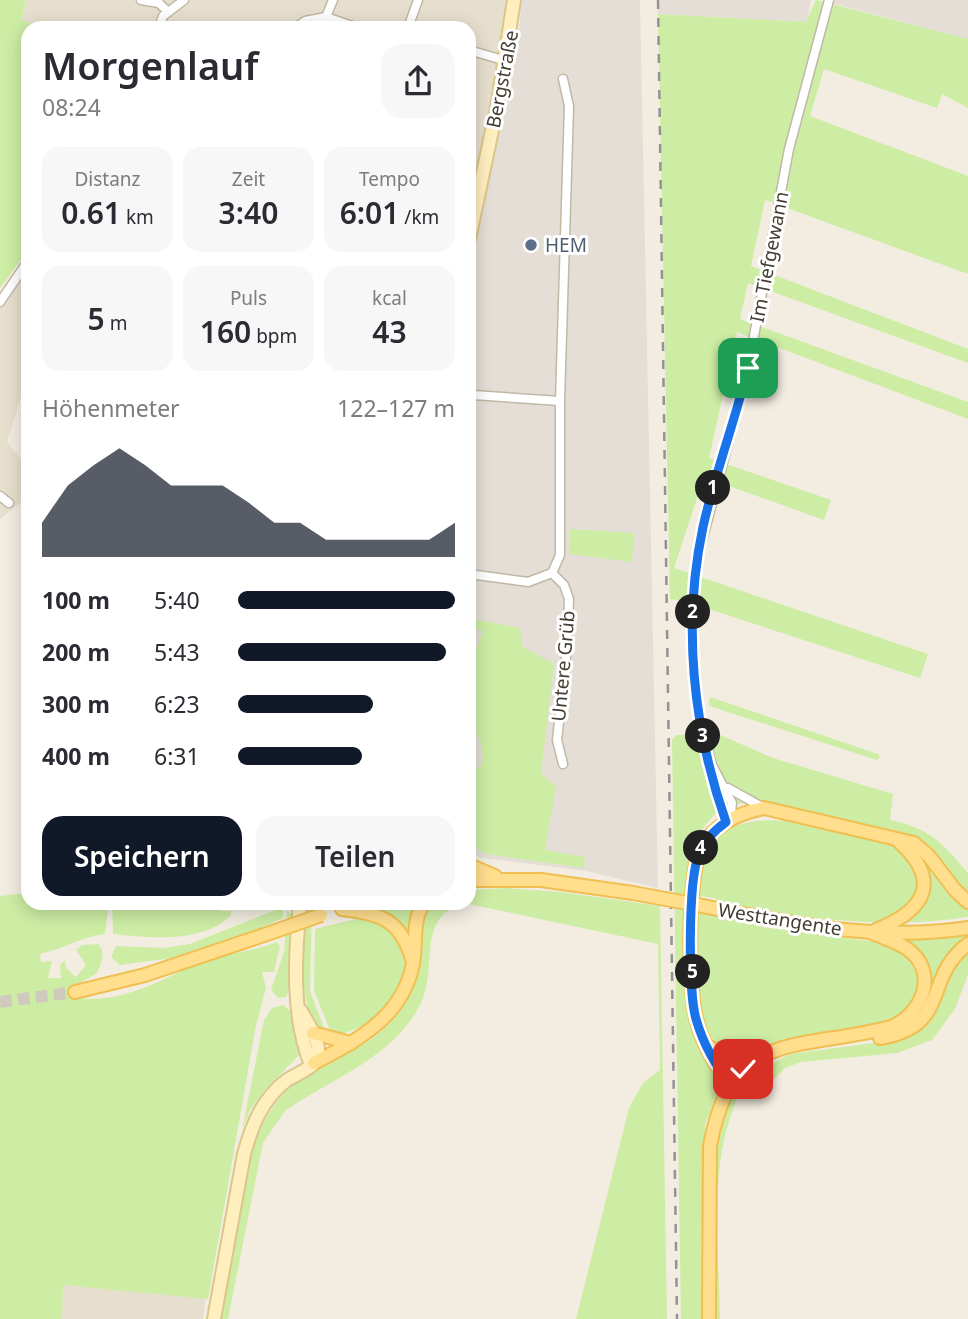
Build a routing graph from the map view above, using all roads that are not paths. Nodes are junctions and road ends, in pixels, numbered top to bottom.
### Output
1 (141, 0) edge
2 (184, 0) edge
3 (333, 0) edge
4 (418, 0) edge
5 (514, 0) edge
6 (829, 0) edge
7 (168, 12) junction
8 (326, 18) junction
9 (163, 21) edge
10 (305, 21) edge
11 (334, 21) edge
12 (410, 21) edge
13 (476, 52) edge
14 (506, 61) junction
15 (563, 79) dead end
16 (476, 205) edge
17 (21, 271) edge
18 (0, 302) edge
19 (476, 395) edge
20 (560, 401) junction
21 (0, 496) edge
22 (9, 503) dead end
23 (552, 573) junction
24 (476, 575) edge
25 (710, 762) junction
26 (563, 764) dead end
27 (724, 784) junction
28 (764, 808) junction
29 (789, 815) junction
30 (728, 821) junction
31 (896, 839) junction
32 (476, 868) edge
33 (498, 878) junction
34 (476, 880) edge
35 (968, 902) edge
36 (299, 910) edge
37 (338, 910) edge
38 (348, 910) edge
39 (422, 910) edge
40 (968, 928) edge
41 (870, 932) junction
42 (968, 944) edge
43 (413, 962) junction
44 (75, 992) tunnel mouth
45 (301, 1011) junction
46 (313, 1033) junction
47 (704, 1042) junction
48 (351, 1043) junction
49 (720, 1055) junction
50 (761, 1056) junction
51 (313, 1064) junction
52 (732, 1084) junction
53 (214, 1319) edge
54 (709, 1319) edge

1 - 7 street
2 - 7 street
3 - 8 street
4 - 12 street
5 - 14 main road, Bergstraße
6 - 25 street, Im Tiefgewann
7 - 9 street
8 - 10 street
8 - 11 street
13 - 14 street
14 - 16 main road, Bergstraße
15 - 20 street
17 - 18 street
19 - 20 street
20 - 23 street
21 - 22 street
23 - 24 street
23 - 26 street, Untere Grüb
25 - 27 street, Im Tiefgewann
25 - 30 street, Im Tiefgewann
27 - 28 street, Im Tiefgewann
27 - 30 street, Im Tiefgewann
28 - 29 main road
28 - 30 main road
29 - 30 main road
29 - 31 main road
30 - 47 main road
31 - 35 main road
31 - 41 main road
32 - 33 main road
33 - 34 main road, Westtangente
33 - 41 main road, Westtangente, bridge
36 - 45 main road
37 - 44 main road, bridge
38 - 43 main road
39 - 43 main road
40 - 41 main road, Westtangente
41 - 50 main road
42 - 52 main road
43 - 48 main road
45 - 46 main road
45 - 51 main road
46 - 48 main road
46 - 51 main road
47 - 49 main road
47 - 52 main road
48 - 51 main road
49 - 50 main road
49 - 52 main road
50 - 52 main road
51 - 53 main road
52 - 54 main road

